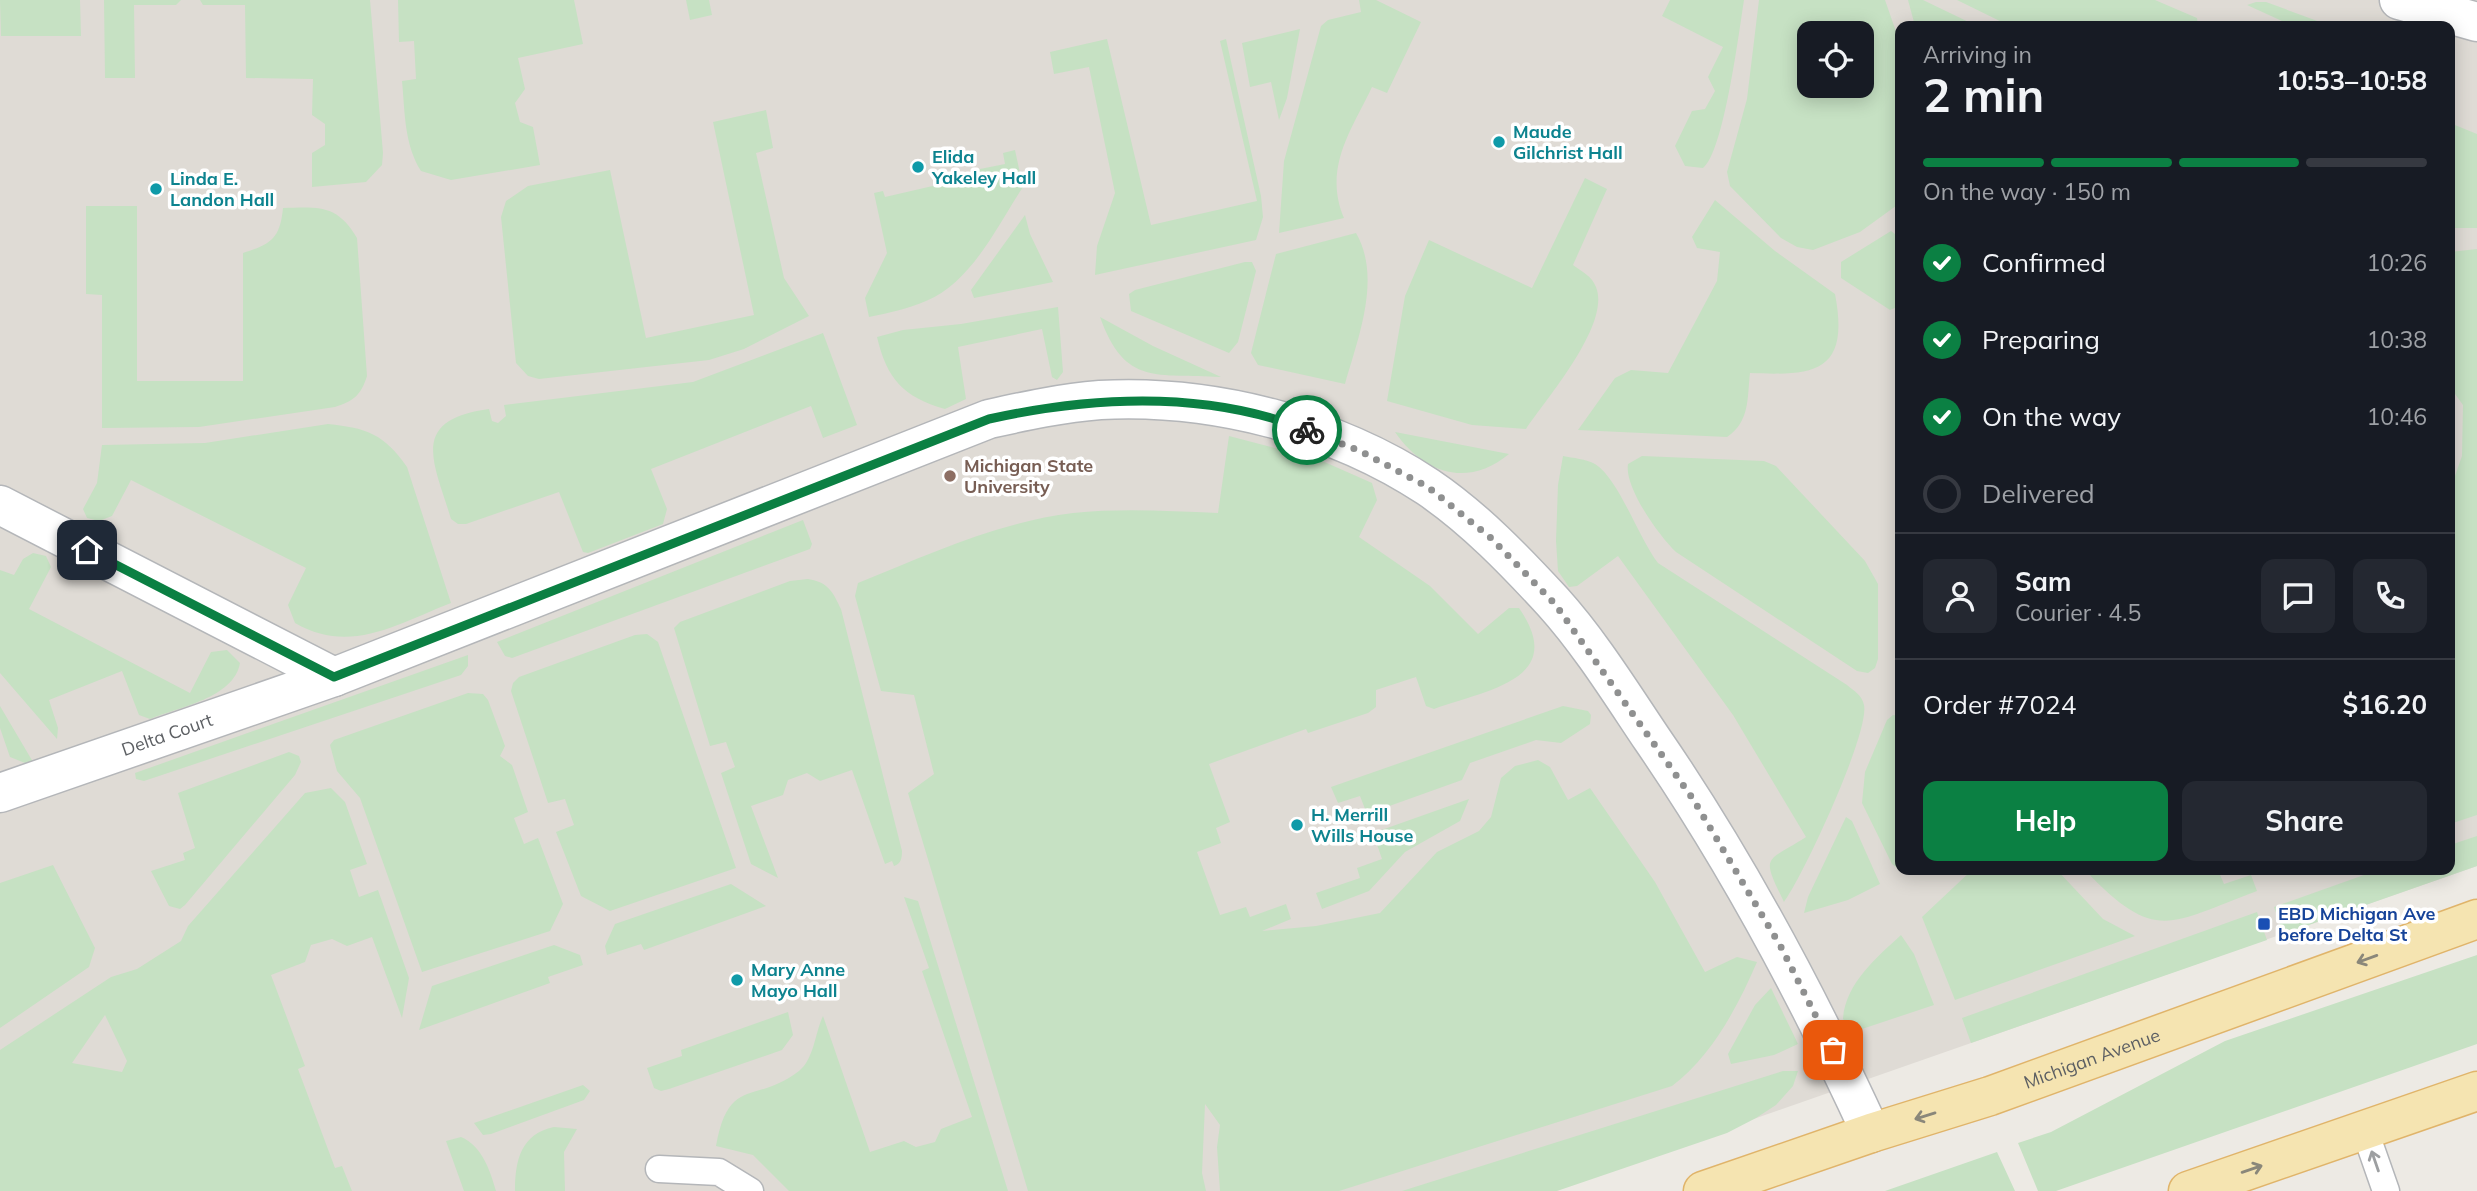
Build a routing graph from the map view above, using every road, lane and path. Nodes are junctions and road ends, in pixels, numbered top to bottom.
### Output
1 (2399, 0) edge
2 (2477, 22) edge
3 (0, 505) edge
4 (334, 677) junction
5 (0, 793) edge
6 (2477, 919) edge
7 (2477, 1091) edge
8 (2365, 1131) junction
9 (1871, 1133) junction
10 (659, 1169) dead end
11 (750, 1191) edge
12 (1703, 1191) edge
13 (2188, 1191) edge
14 (2386, 1191) edge

1 - 2 street
3 - 4 street
4 - 5 street, Delta Court
4 - 9 street, Delta Court
6 -> 9 main road, Michigan Avenue
7 - 8 main road
13 -> 8 main road
14 -> 8 lane
9 - 12 main road, Michigan Avenue
10 - 11 lane

